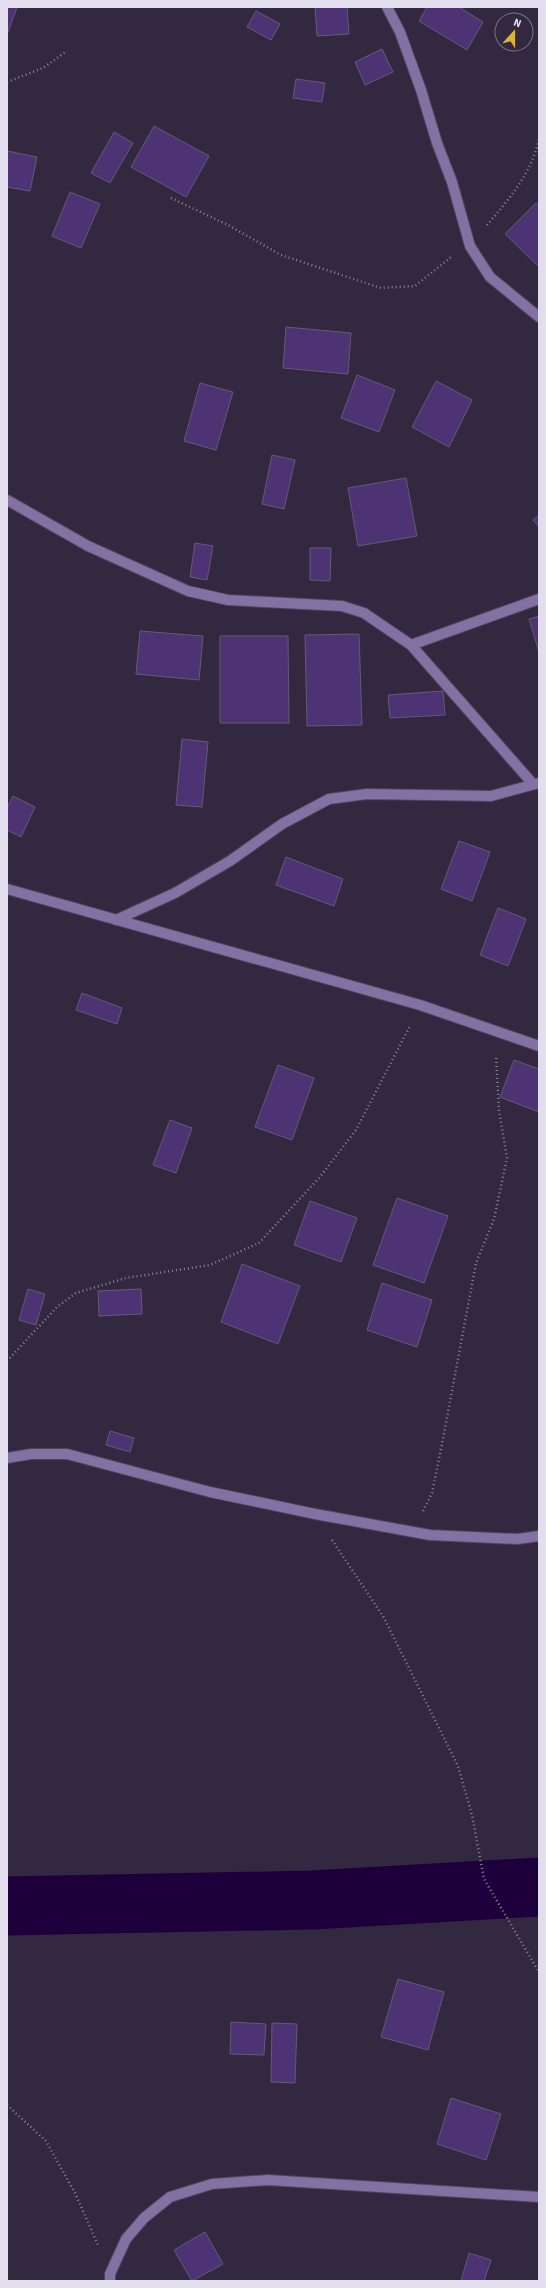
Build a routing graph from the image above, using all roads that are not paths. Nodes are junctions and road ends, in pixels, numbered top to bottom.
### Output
1 (386, 7) edge
2 (539, 318) edge
3 (7, 500) edge
4 (539, 599) edge
5 (411, 646) junction
6 (536, 784) edge
7 (7, 889) edge
8 (116, 920) junction
9 (539, 1046) edge
10 (7, 1458) edge
11 (539, 1536) edge
12 (539, 2197) edge
13 (110, 2277) edge

1 - 2 street
3 - 5 street
4 - 5 street
5 - 6 street
6 - 8 street
7 - 8 street
8 - 9 street
10 - 11 street
12 - 13 street

